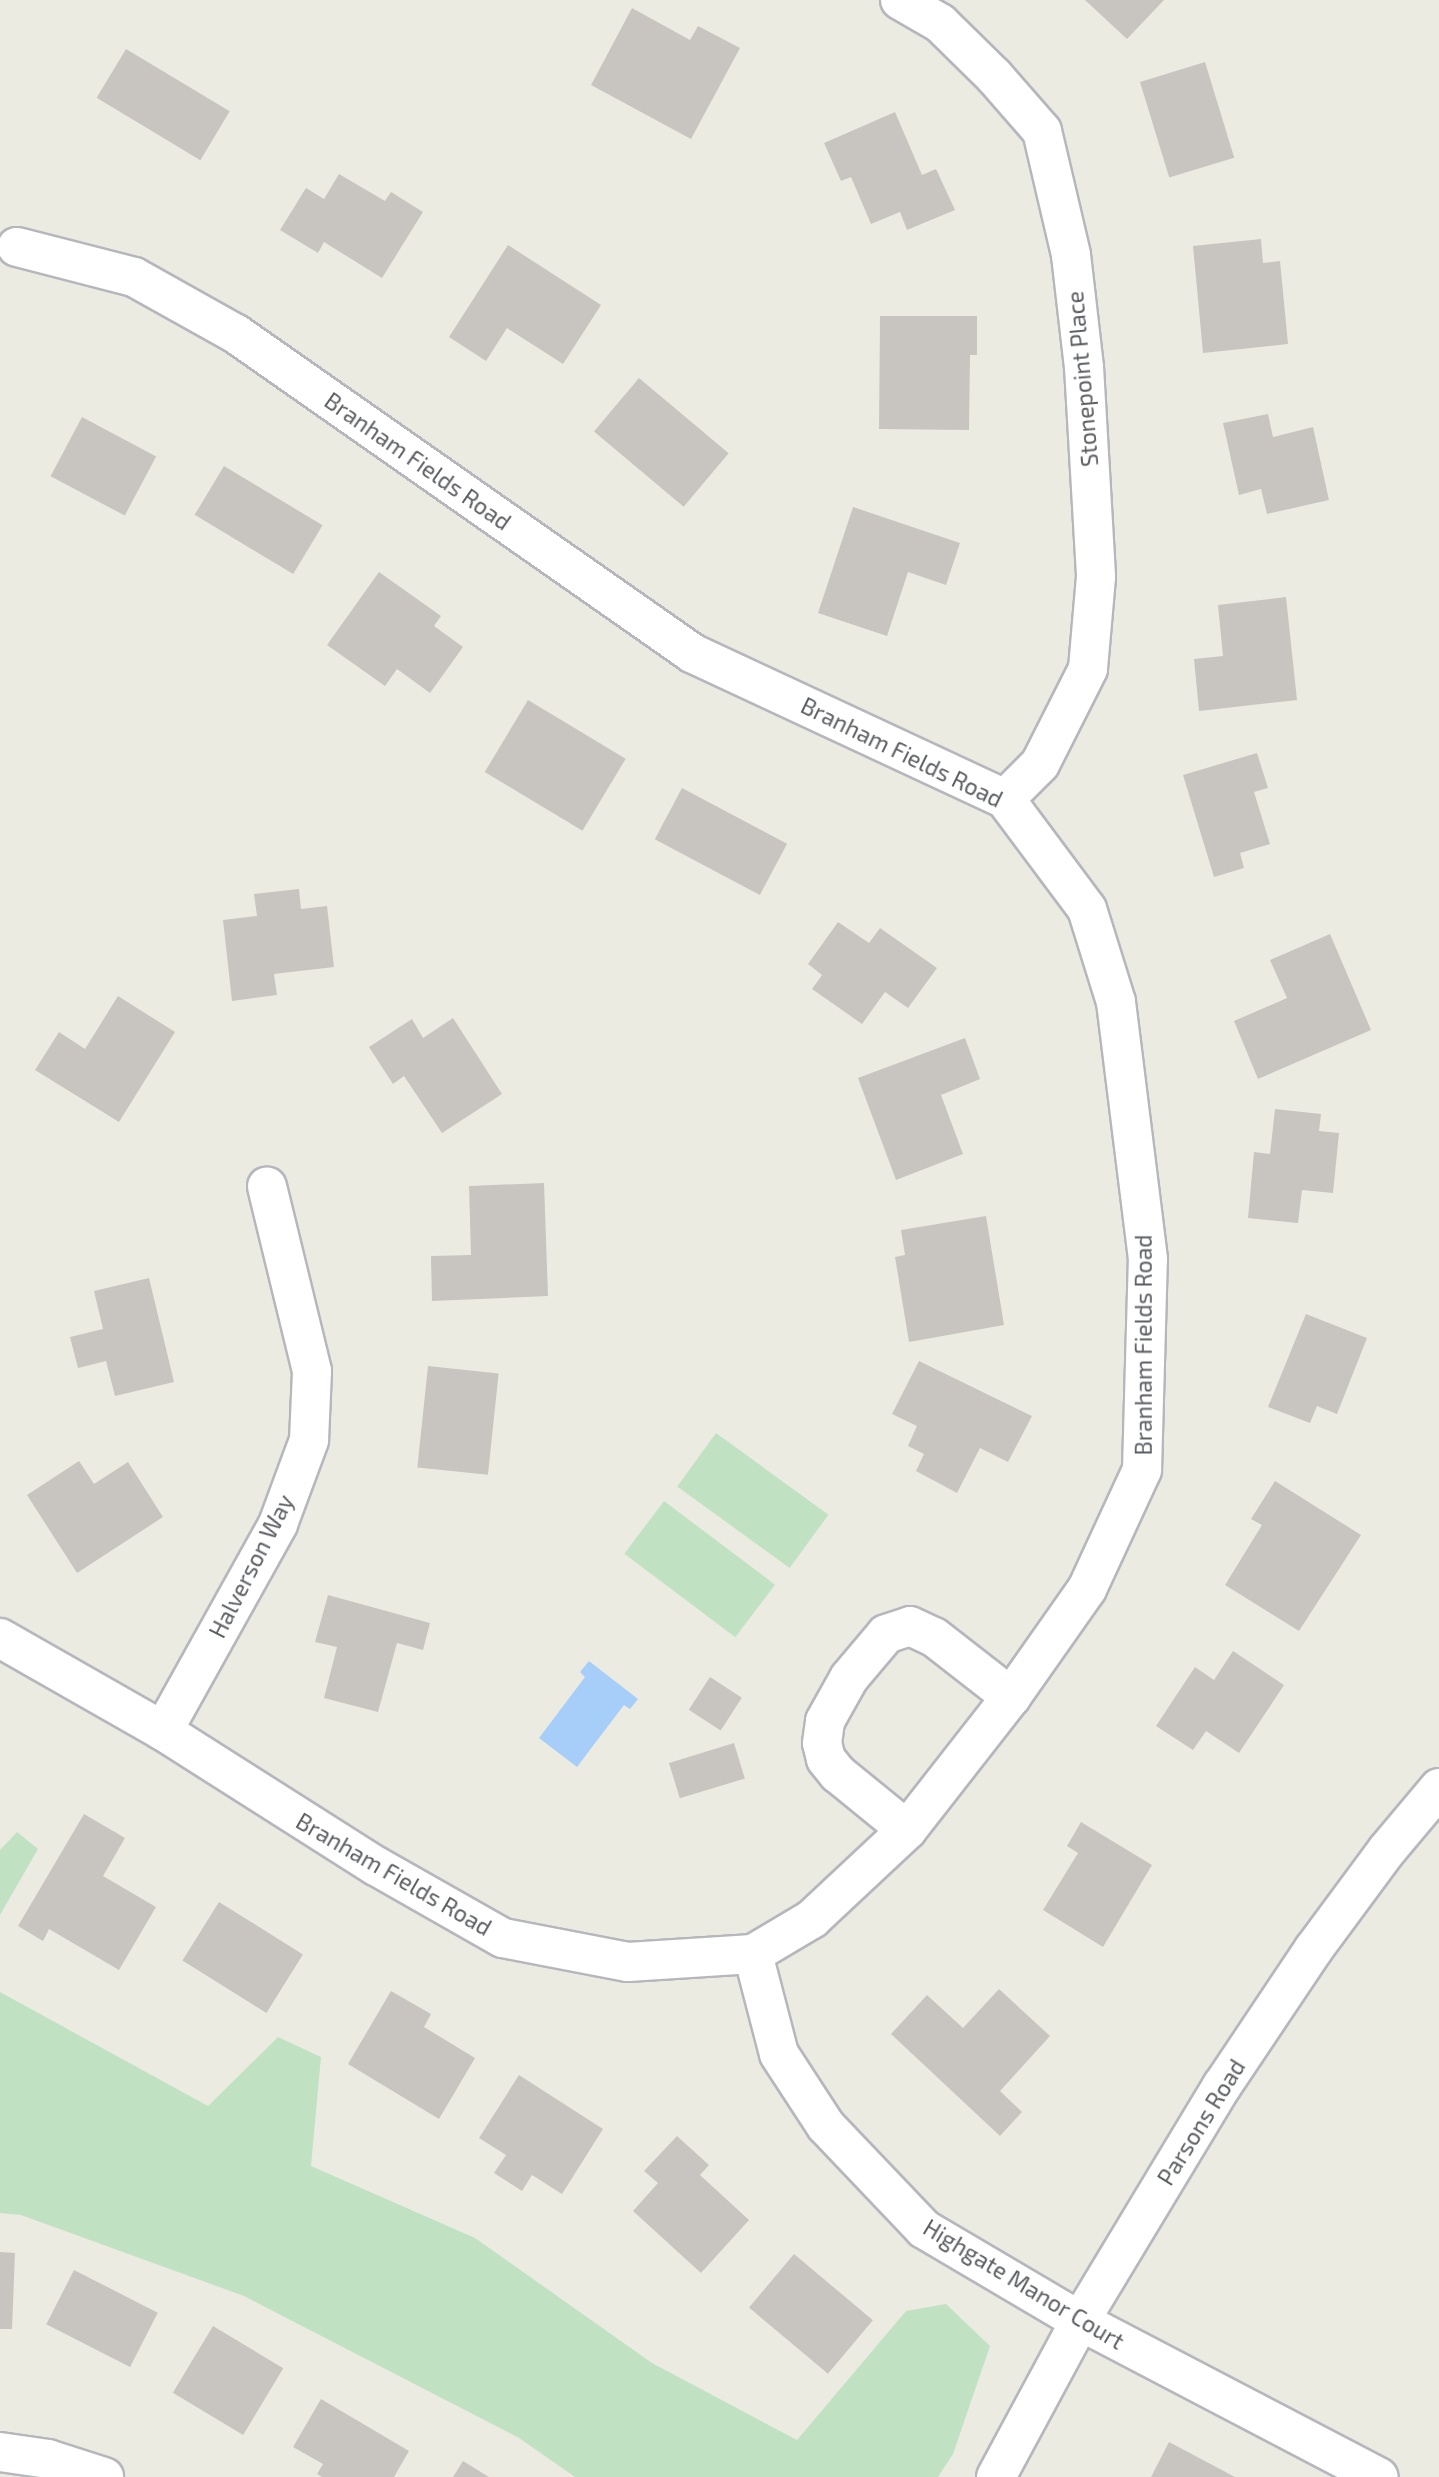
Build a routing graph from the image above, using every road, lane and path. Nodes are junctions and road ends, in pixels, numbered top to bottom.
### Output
1 (900, 0) edge
2 (17, 247) dead end
3 (1005, 799) junction
4 (267, 1186) dead end
5 (0, 1638) edge
6 (1012, 1698) junction
7 (163, 1731) junction
8 (1439, 1788) edge
9 (907, 1830) junction
10 (753, 1954) junction
11 (1080, 2320) junction
12 (0, 2452) edge
13 (104, 2477) edge
14 (996, 2477) edge
15 (1379, 2477) edge

1 - 3 street, Stonepoint Place
2 - 3 street, Branham Fields Road
3 - 6 street, Branham Fields Road
4 - 7 street, Halverson Way
5 - 7 street, Branham Fields Road
6 - 9 street, Branham Fields Road
6 - 9 street
7 - 10 street, Branham Fields Road
8 - 11 street, Parsons Road
9 - 10 street, Branham Fields Road
10 - 11 street, Highgate Manor Court
11 - 14 street, Parsons Road
11 - 15 street, Highgate Manor Court
12 - 13 street

